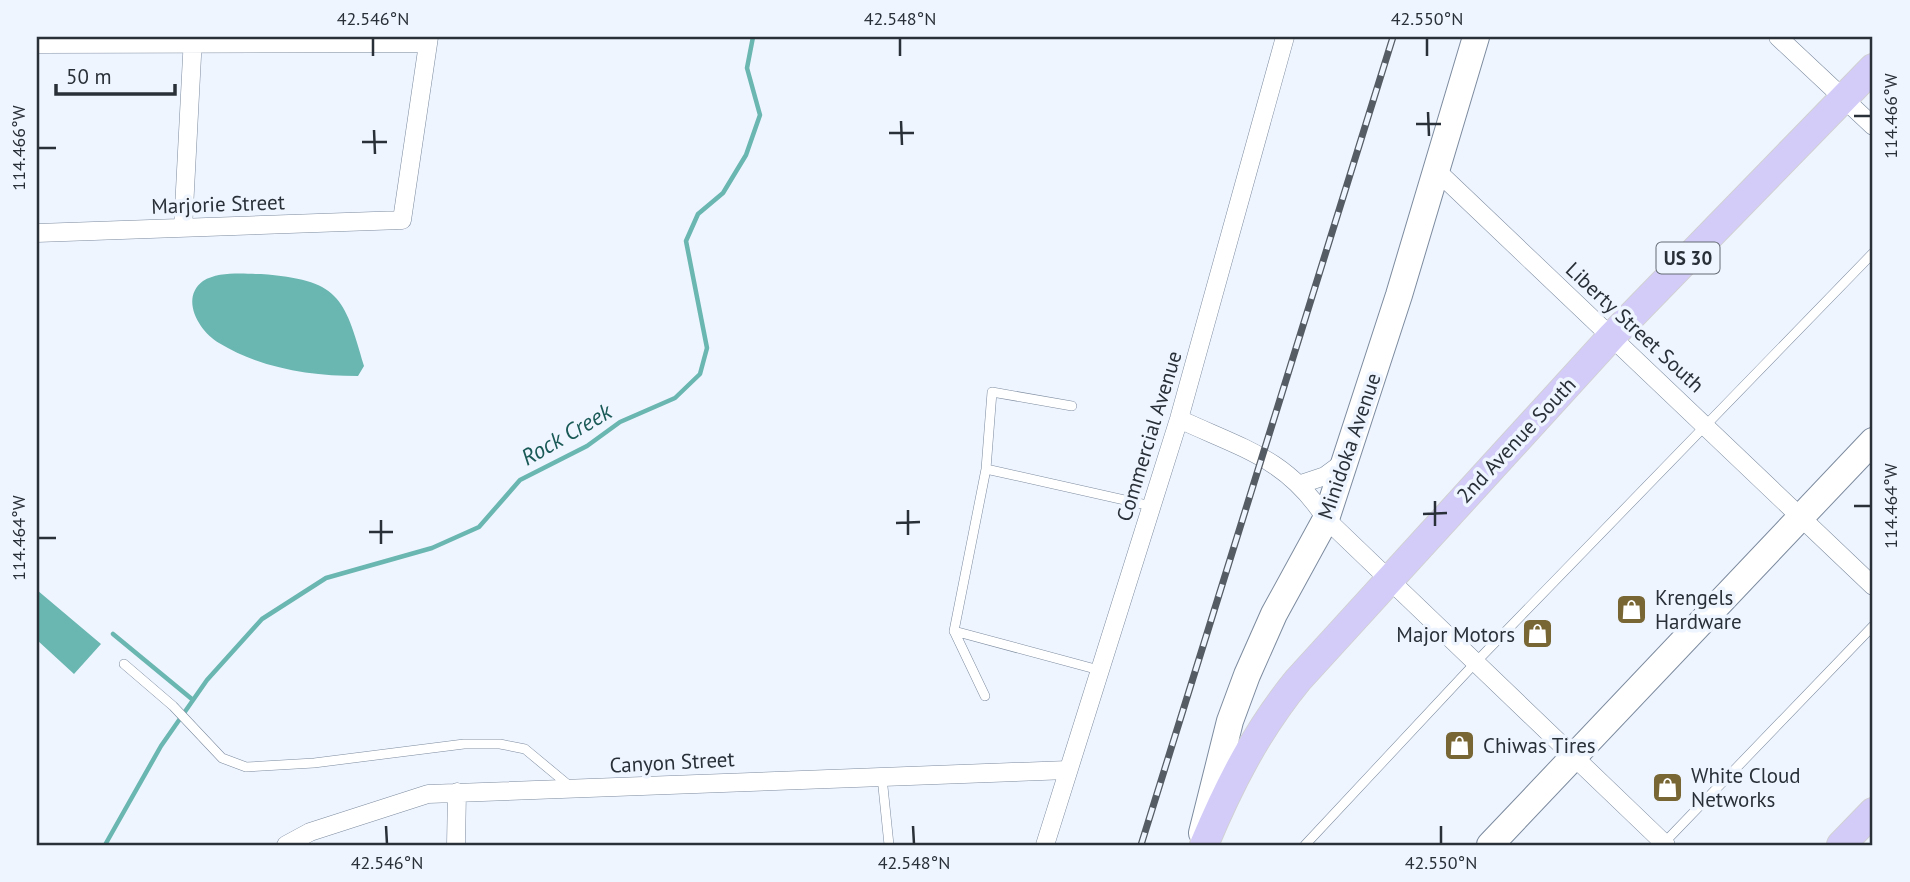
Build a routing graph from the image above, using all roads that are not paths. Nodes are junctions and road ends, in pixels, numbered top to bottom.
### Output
1 (1285, 37) edge
2 (1476, 37) edge
3 (1778, 37) edge
4 (192, 40) edge
5 (428, 40) edge
6 (37, 44) edge
7 (1873, 68) edge
8 (1844, 98) junction
9 (1873, 126) edge
10 (1437, 171) junction
11 (183, 228) junction
12 (37, 233) edge
13 (1873, 253) edge
14 (1612, 336) junction
15 (1072, 406) dead end
16 (1179, 419) junction
17 (1707, 427) junction
18 (1873, 441) edge
19 (1345, 461) junction
20 (986, 469) junction
21 (1301, 484) junction
22 (1151, 506) junction
23 (1801, 517) junction
24 (1326, 519) junction
25 (1389, 580) junction
26 (1873, 586) edge
27 (1873, 626) edge
28 (954, 631) junction
29 (1477, 661) junction
30 (124, 664) dead end
31 (1100, 670) junction
32 (985, 696) dead end
33 (1573, 758) junction
34 (1068, 770) junction
35 (882, 775) junction
36 (573, 789) junction
37 (457, 792) junction
38 (1873, 812) edge
39 (286, 845) edge
40 (456, 845) edge
41 (889, 845) edge
42 (1045, 845) edge
43 (1199, 845) edge
44 (1205, 845) edge
45 (1305, 845) edge
46 (1490, 845) edge
47 (1664, 845) edge
48 (1841, 845) edge

1 - 16 street, Commercial Avenue
2 - 10 street, Minidoka Avenue
3 - 8 street
4 - 5 street
4 - 6 street
4 - 11 street
5 - 11 street, Marjorie Street
7 - 8 main road, 2nd Avenue South / US 30
8 - 9 street
8 - 14 main road, 2nd Avenue South / US 30
10 - 14 street, Liberty Street South
10 - 19 street, Minidoka Avenue
11 - 12 street, Marjorie Street
13 - 17 lane
14 - 17 street, Liberty Street South
14 - 25 main road, 2nd Avenue South / US 30
15 - 20 lane
16 - 21 street
16 - 22 street, Commercial Avenue
17 - 23 street, Liberty Street South
17 - 29 lane
18 - 23 street
19 - 21 street
19 - 24 street, Minidoka Avenue
20 - 22 lane
20 - 28 lane
21 - 24 street
22 - 31 street, Commercial Avenue
23 - 26 street, Liberty Street South
23 - 33 street
24 - 25 street
24 - 43 street, Minidoka Avenue
25 - 29 street
25 - 44 main road, 2nd Avenue South / US 30
27 - 47 lane
28 - 31 lane
28 - 32 lane
29 - 33 street
29 - 45 lane
30 - 36 lane
31 - 34 street, Commercial Avenue
33 - 46 street
33 - 47 street
34 - 35 street, Canyon Street
34 - 42 street, Commercial Avenue
35 - 36 street, Canyon Street
35 - 41 lane
36 - 37 street, Canyon Street
37 - 39 street, Canyon Street
37 - 40 street
38 - 48 main road

